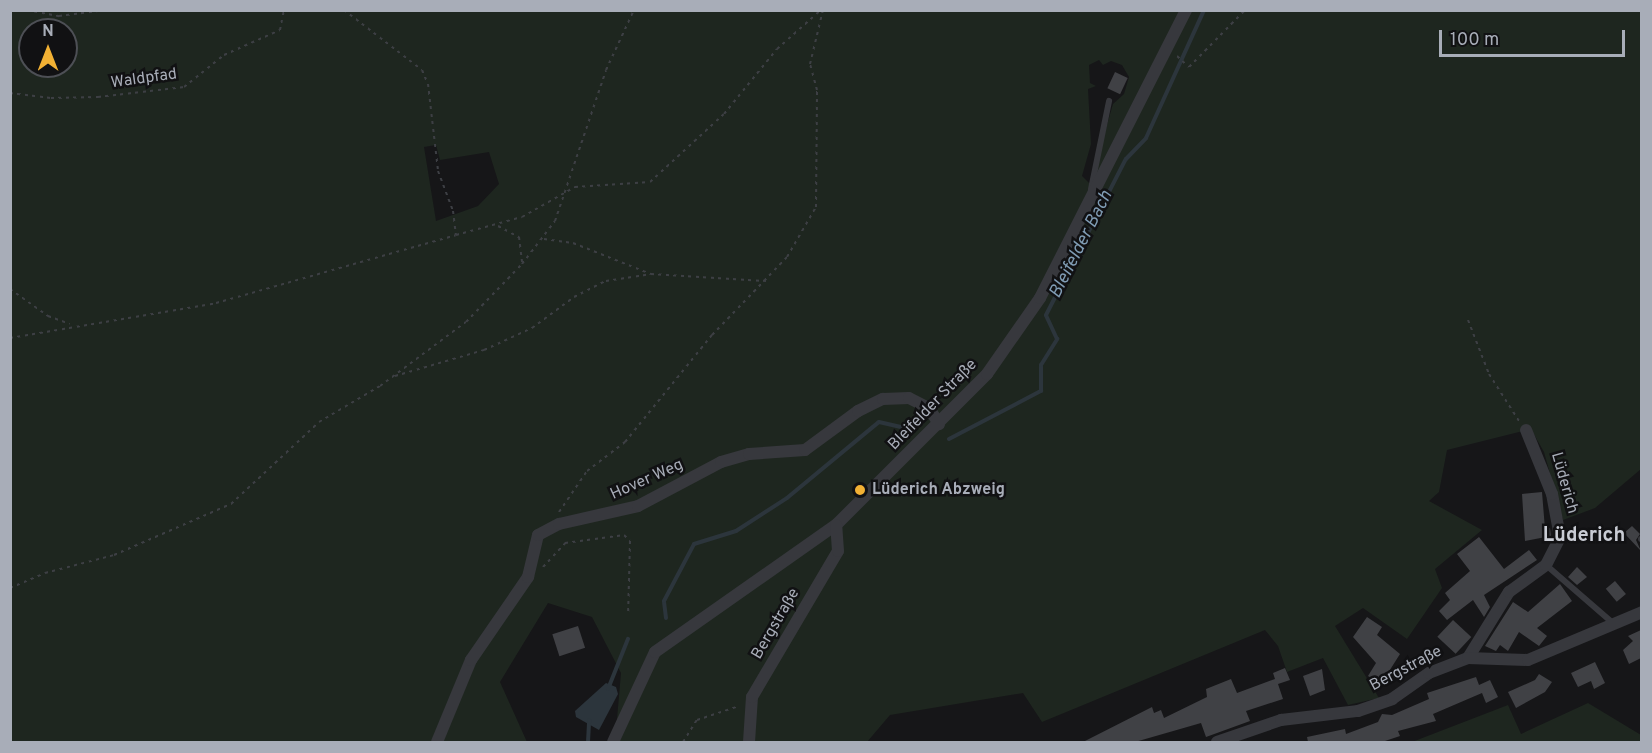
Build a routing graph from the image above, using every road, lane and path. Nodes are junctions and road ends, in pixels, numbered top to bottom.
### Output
1 (27, 10) edge
2 (106, 10) edge
3 (284, 10) edge
4 (344, 10) edge
5 (634, 10) edge
6 (822, 10) edge
7 (1186, 10) edge
8 (1245, 10) edge
9 (1167, 49) junction
10 (10, 93) edge
11 (1109, 101) dead end
12 (566, 191) junction
13 (1090, 201) junction
14 (498, 226) junction
15 (456, 235) junction
16 (544, 239) junction
17 (522, 264) junction
18 (651, 274) junction
19 (767, 281) junction
20 (10, 289) edge
21 (1468, 320) dead end
22 (72, 325) junction
23 (10, 338) edge
24 (393, 377) junction
25 (939, 424) junction
26 (1526, 430) joint
27 (552, 520) dead end
28 (836, 525) junction
29 (1546, 565) junction
30 (10, 588) edge
31 (522, 588) junction
32 (1641, 612) edge
33 (628, 616) dead end
34 (1614, 624) junction
35 (1468, 658) junction
36 (751, 706) junction
37 (437, 742) edge
38 (613, 742) edge
39 (683, 742) edge
40 (749, 742) edge
41 (1217, 742) edge

1 - 2 path
3 - 10 path, Waldpfad
4 - 15 path
5 - 12 path
6 - 12 path
6 - 19 path
7 - 9 street, Bleifelder Straße
8 - 9 path
9 - 13 street, Bleifelder Straße
11 - 13 lane
12 - 14 path
12 - 16 path
13 - 25 street, Bleifelder Straße
14 - 15 path
14 - 17 path
15 - 22 path
16 - 17 path
16 - 18 path
17 - 24 path
18 - 19 path
18 - 24 path
19 - 27 path
20 - 22 path
21 - 26 path
22 - 23 path
24 - 30 path
25 - 28 street, Bleifelder Straße
25 - 31 street, Hover Weg
26 - 29 street, Lüderich
28 - 36 street, Bergstraße
28 - 38 street, Bleifelder Straße
29 - 34 lane
29 - 35 street
31 - 33 path
31 - 37 street, Hover Weg
32 - 34 street, Bergstraße
34 - 35 street, Bergstraße
35 - 41 street, Bergstraße
36 - 39 path
36 - 40 street, Bergstraße

